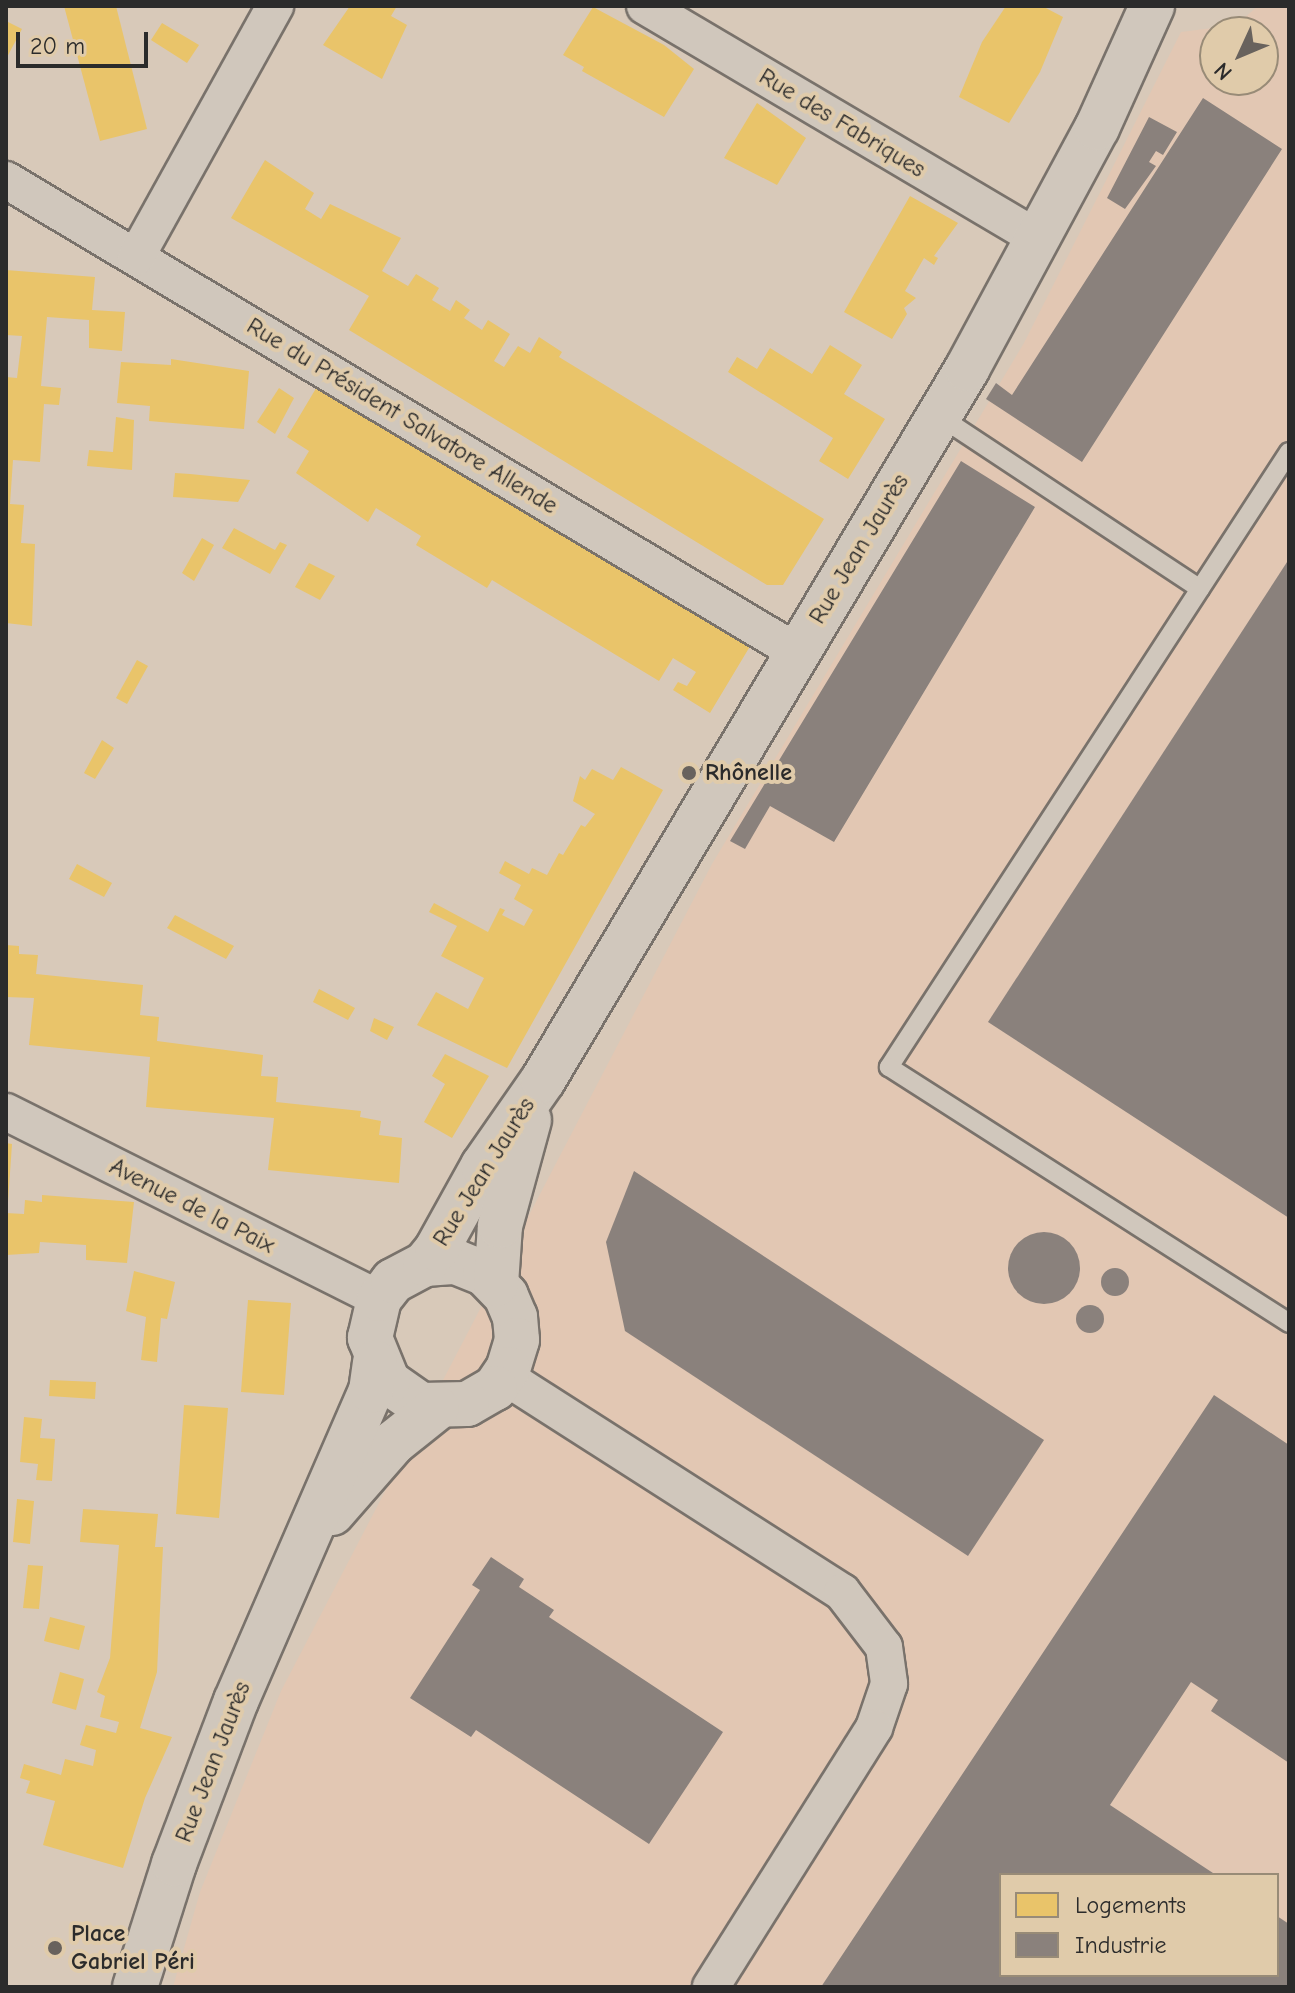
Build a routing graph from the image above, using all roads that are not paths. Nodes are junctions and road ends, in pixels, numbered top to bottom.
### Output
1 (275, 6) edge
2 (645, 6) edge
3 (1152, 6) edge
4 (6, 180) edge
5 (1039, 239) junction
6 (136, 257) junction
7 (939, 416) junction
8 (1289, 452) edge
9 (1200, 589) junction
10 (797, 652) junction
11 (543, 1080) junction
12 (6, 1112) edge
13 (425, 1264) junction
14 (496, 1284) junction
15 (379, 1299) junction
16 (1289, 1323) edge
17 (375, 1362) junction
18 (504, 1376) junction
19 (437, 1408) junction
20 (308, 1543) junction
21 (135, 1987) edge
22 (711, 1987) edge

1 - 6 street
2 - 5 street, Rue des Fabriques
3 - 5 main road, Rue Jean Jaurès
4 - 6 street, Rue du Président Salvatore Allende
5 - 7 main road, Rue Jean Jaurès
6 - 10 street, Rue du Président Salvatore Allende
7 - 9 lane
7 - 10 main road, Rue Jean Jaurès
8 - 9 lane
9 - 16 lane
10 - 11 main road, Rue Jean Jaurès
11 - 13 main road, Rue Jean Jaurès
11 - 14 main road, Rue Jean Jaurès
12 - 15 street, Avenue de la Paix
13 - 14 main road, Rue Jean Jaurès
13 - 15 main road, Rue Jean Jaurès
14 - 18 main road, Rue Jean Jaurès
15 - 17 main road, Rue Jean Jaurès
17 - 19 main road
17 - 20 main road, Rue Jean Jaurès
18 - 19 main road, Rue Jean Jaurès
18 - 22 street
19 - 20 main road, Rue Jean Jaurès
20 - 21 main road, Rue Jean Jaurès

